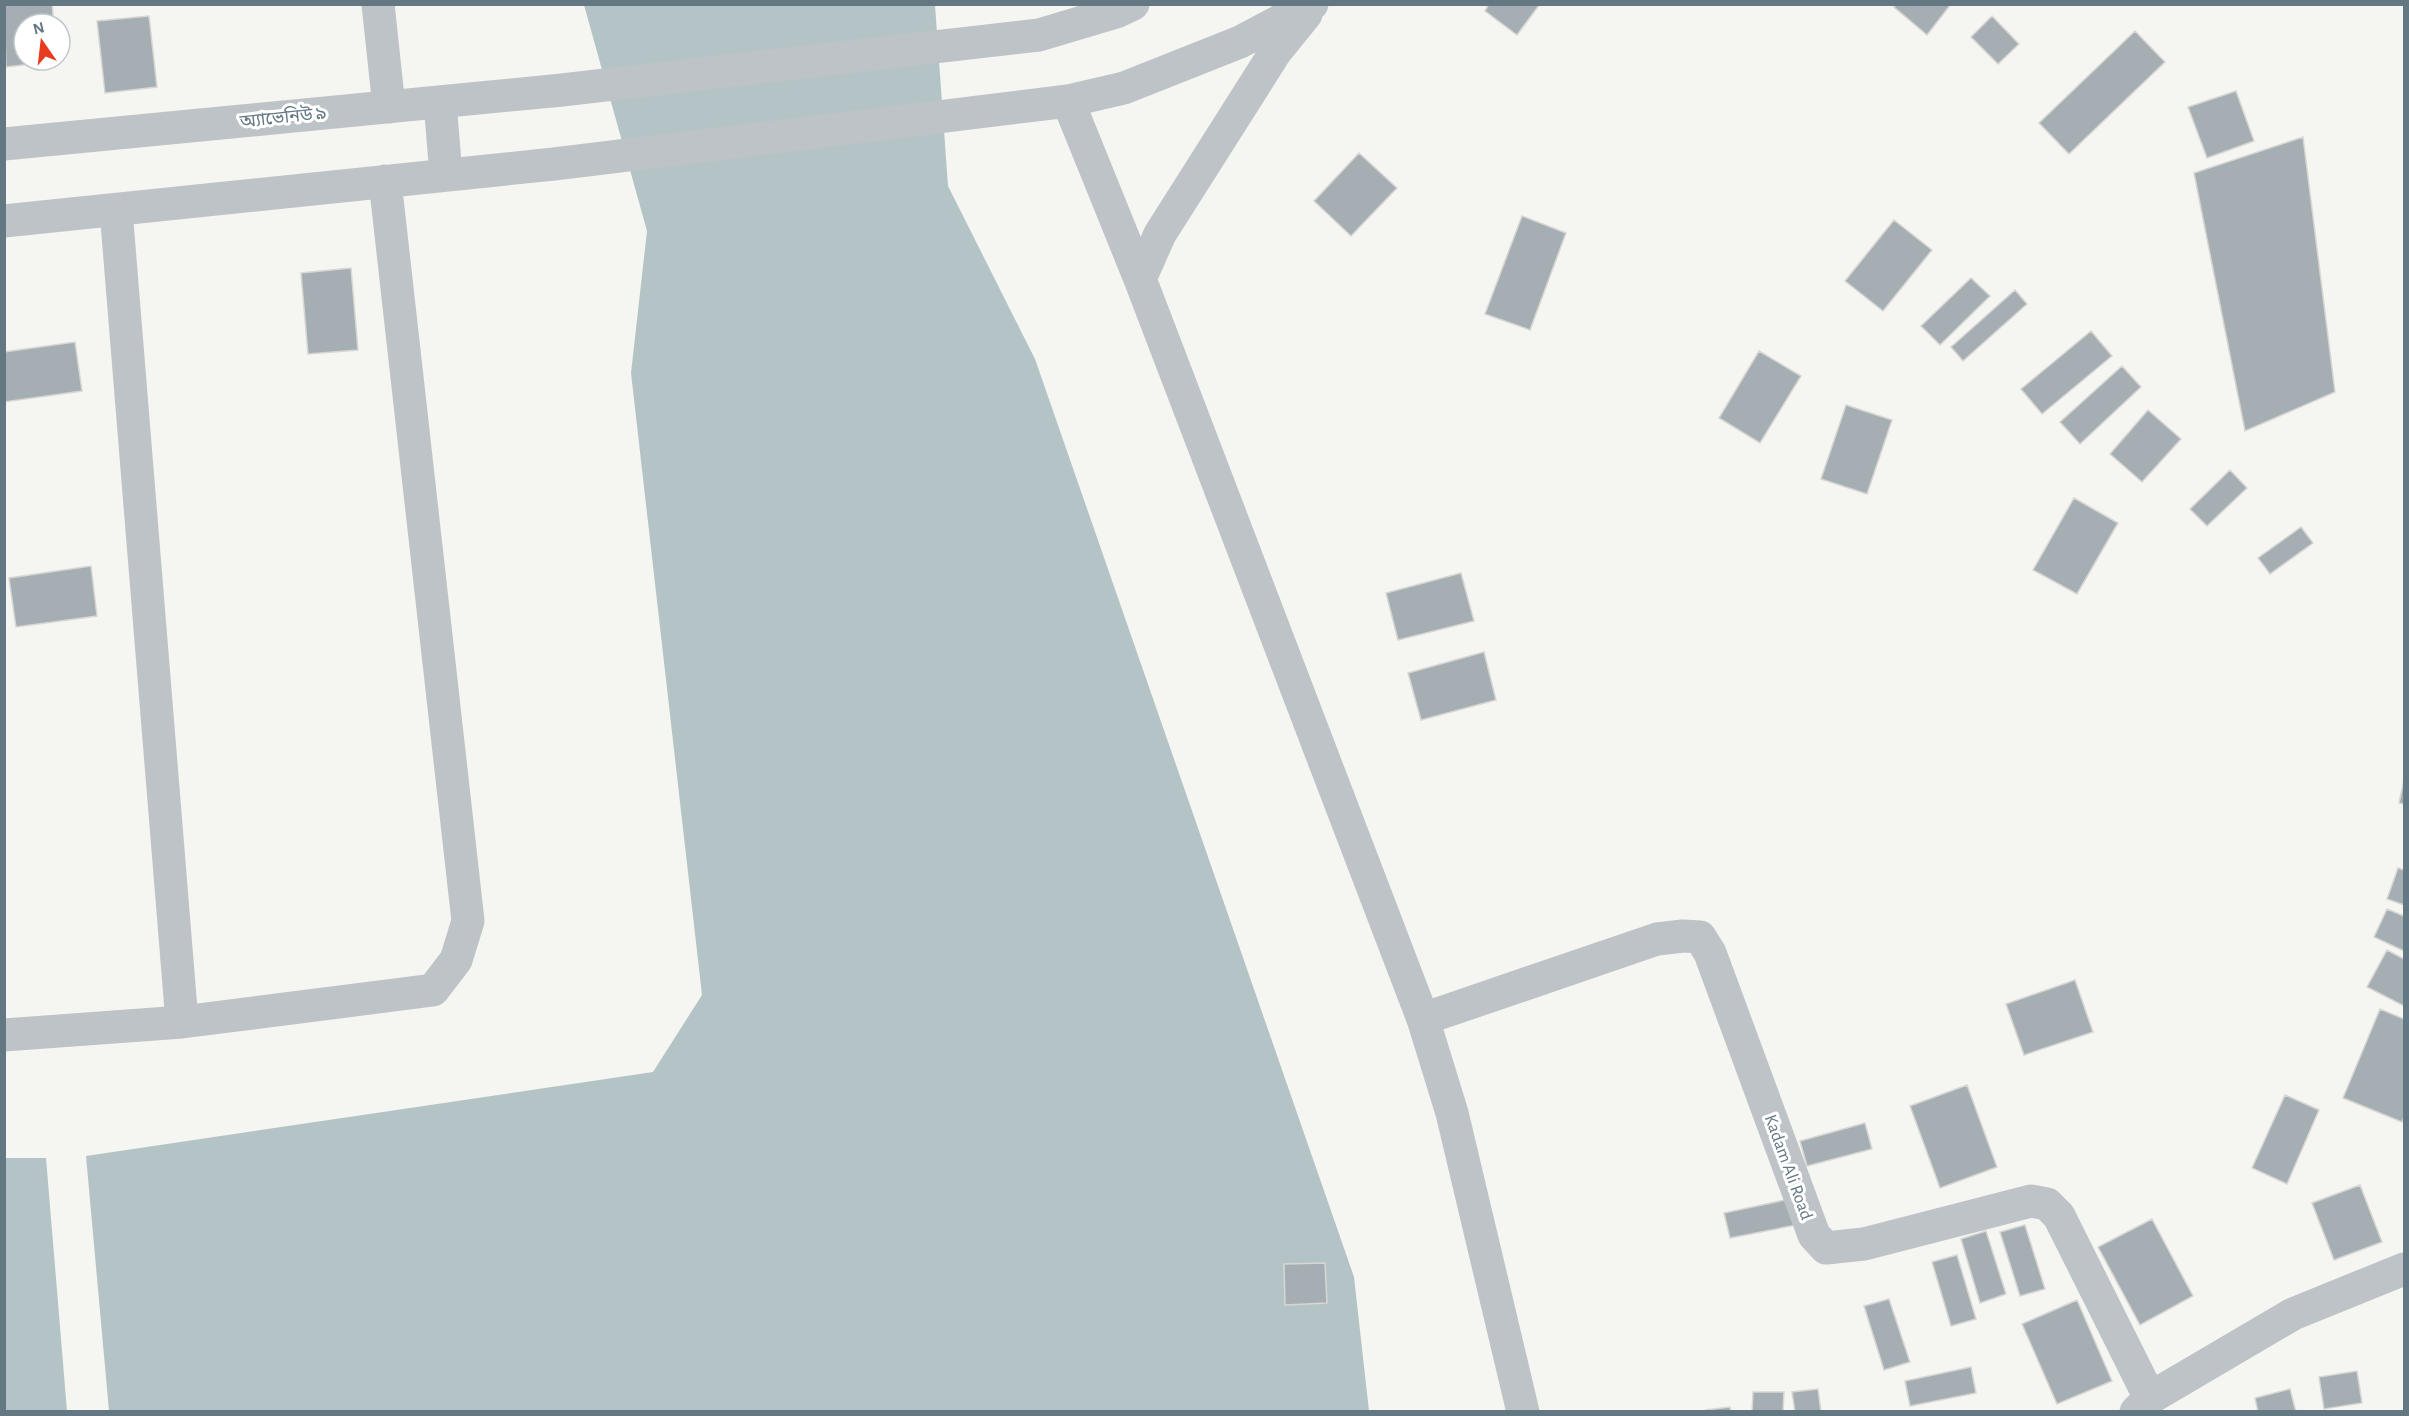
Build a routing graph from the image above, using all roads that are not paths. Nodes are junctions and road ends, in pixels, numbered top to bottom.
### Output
1 (378, 4) edge
2 (1132, 4) edge
3 (1313, 4) edge
4 (1068, 101) junction
5 (440, 102) junction
6 (389, 106) junction
7 (4, 144) edge
8 (446, 175) junction
9 (385, 181) junction
10 (116, 210) junction
11 (4, 221) edge
12 (1140, 279) junction
13 (1423, 1019) junction
14 (182, 1022) junction
15 (4, 1035) edge
16 (2404, 1269) edge
17 (2143, 1405) edge
18 (1523, 1412) edge

1 - 6 street
2 - 5 street, অ্যাভেনিউ ৯
3 - 4 street
3 - 12 street
4 - 8 street
4 - 12 street
5 - 6 street, অ্যাভেনিউ ৯
5 - 8 street
6 - 7 street, অ্যাভেনিউ ৯
8 - 9 street
9 - 10 street
9 - 14 street
10 - 11 street
10 - 14 street
12 - 13 street
13 - 17 street, Kadam Ali Road
13 - 18 street
14 - 15 street
16 - 17 street

